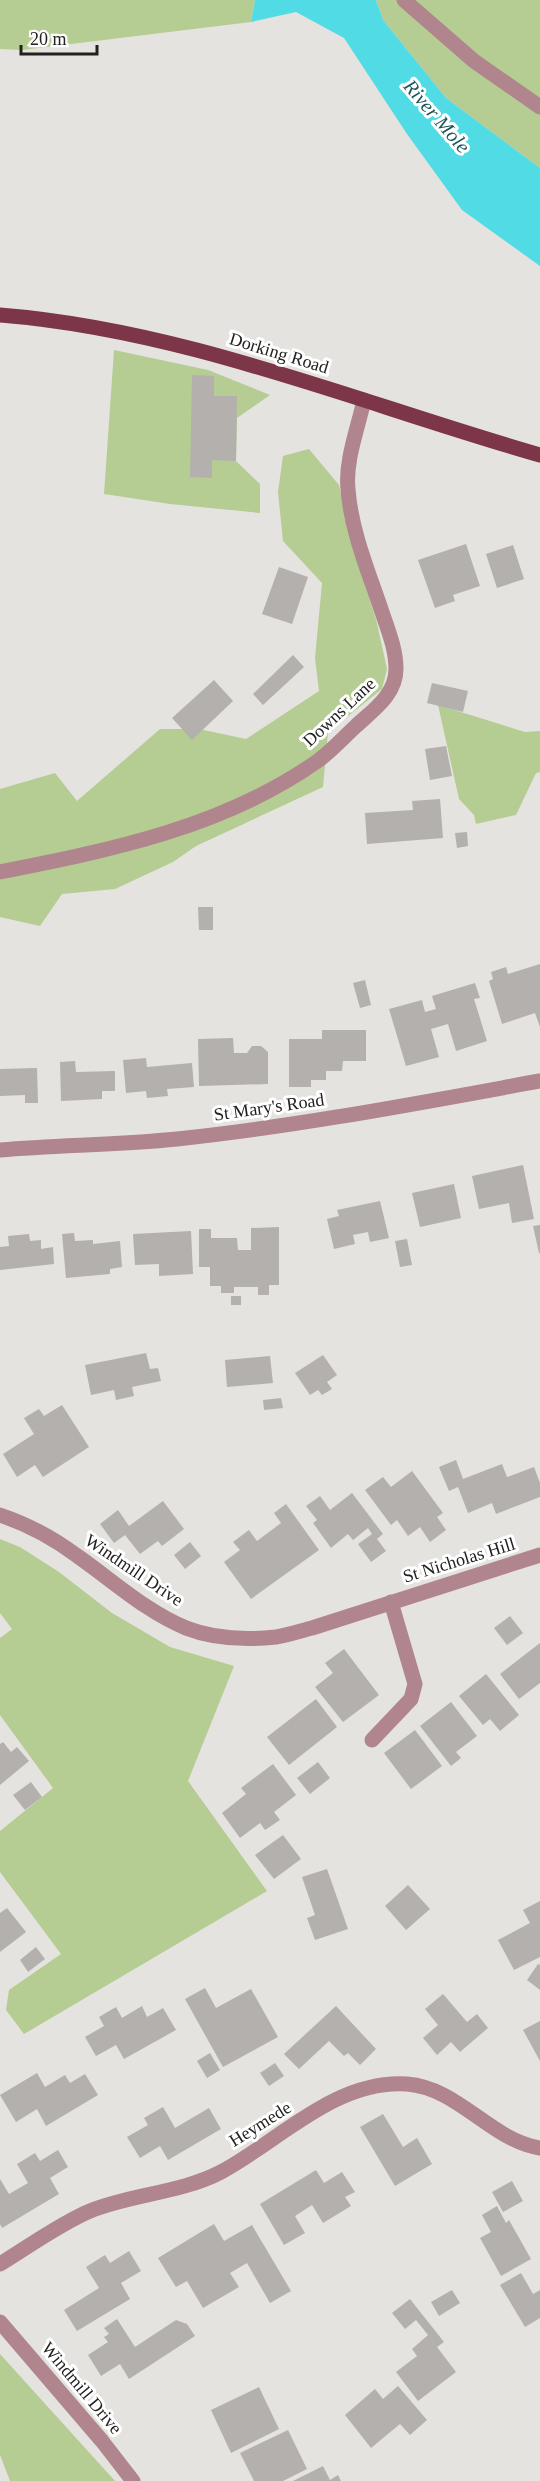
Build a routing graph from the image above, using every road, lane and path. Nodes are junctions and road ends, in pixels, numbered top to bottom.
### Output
1 (404, 0) edge
2 (540, 107) edge
3 (0, 315) edge
4 (364, 400) junction
5 (540, 455) edge
6 (0, 872) edge
7 (540, 1082) edge
8 (0, 1150) edge
9 (0, 1515) edge
10 (540, 1555) edge
11 (391, 1602) junction
12 (372, 1740) dead end
13 (540, 2148) edge
14 (0, 2264) edge
15 (0, 2322) edge
16 (133, 2481) edge

1 - 2 street
3 - 4 main road, Dorking Road
4 - 5 main road, Dorking Road
4 - 6 street, Downs Lane
7 - 8 street, St Mary's Road
9 - 11 street, Windmill Drive
10 - 11 street, St Nicholas Hill
11 - 12 street
13 - 14 street, Heymede
15 - 16 street, Windmill Drive

